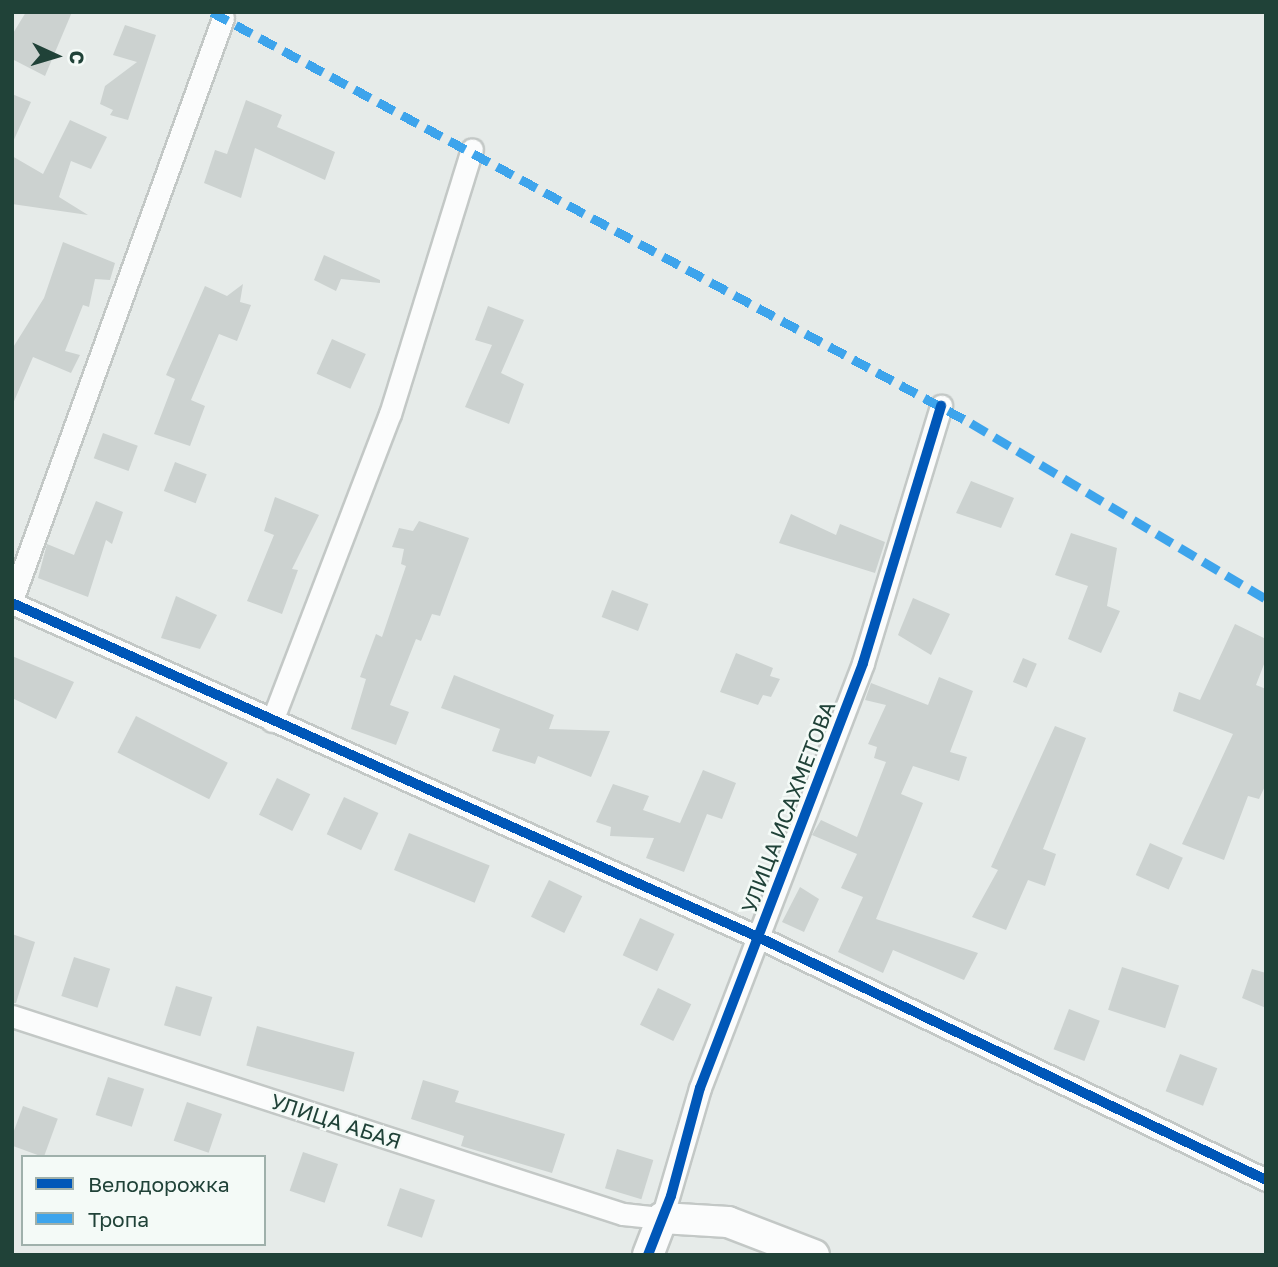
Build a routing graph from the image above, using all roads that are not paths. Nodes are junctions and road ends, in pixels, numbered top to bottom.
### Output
1 (223, 18) dead end
2 (472, 149) dead end
3 (941, 406) dead end
4 (12, 601) edge
5 (272, 722) junction
6 (758, 937) junction
7 (12, 1017) edge
8 (1266, 1180) edge
9 (662, 1218) junction
10 (648, 1255) edge
11 (814, 1255) edge

1 - 4 street
2 - 5 street
3 - 6 street, УЛИЦА ИСАХМЕТОВА
4 - 5 street
5 - 6 street
6 - 8 street
6 - 9 street, УЛИЦА ИСАХМЕТОВА
7 - 9 street, УЛИЦА АБАЯ
9 - 10 street
9 - 11 street

